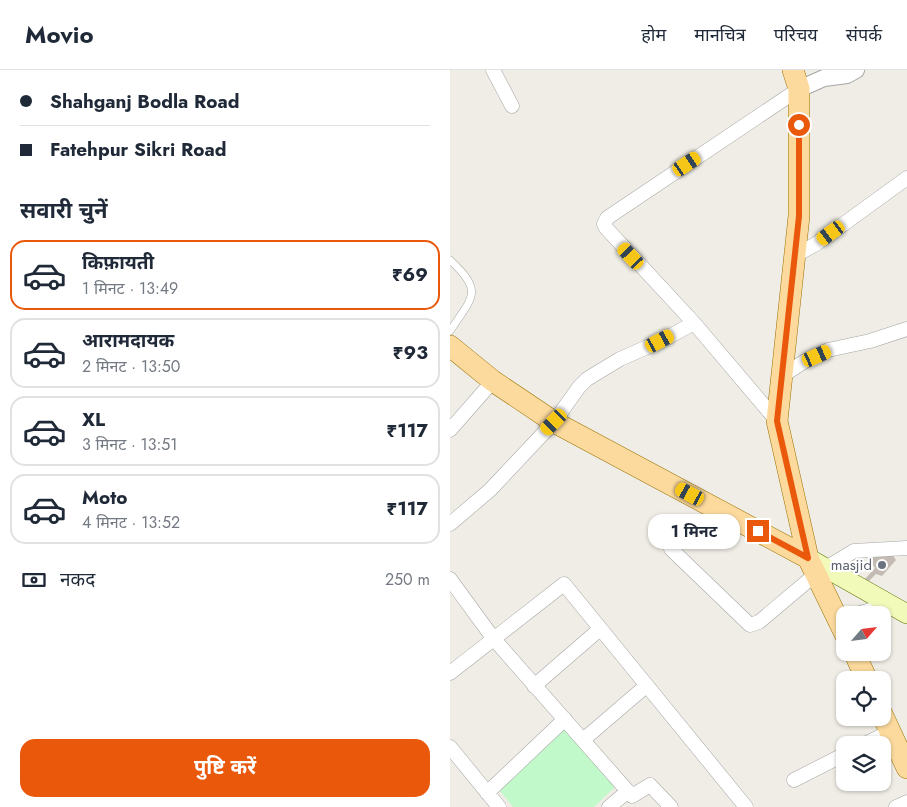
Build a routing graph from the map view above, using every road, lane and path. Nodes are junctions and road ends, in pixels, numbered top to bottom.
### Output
1 (493, 70) edge
2 (856, 70) edge
3 (827, 74) edge
4 (796, 80) edge
5 (512, 106) dead end
6 (907, 178) edge
7 (794, 256) junction
8 (450, 260) edge
9 (694, 323) junction
10 (907, 330) edge
11 (450, 331) edge
12 (450, 346) edge
13 (782, 376) junction
14 (493, 381) junction
15 (777, 421) junction
16 (554, 422) junction
17 (450, 430) edge
18 (450, 524) edge
19 (907, 548) edge
20 (671, 549) dead end
21 (817, 567) junction
22 (450, 579) edge
23 (890, 604) junction
24 (838, 606) edge
25 (885, 606) edge
26 (907, 614) edge
27 (600, 629) junction
28 (494, 638) junction
29 (450, 673) edge
30 (534, 686) junction
31 (646, 686) junction
32 (565, 719) junction
33 (883, 726) edge
34 (889, 726) edge
35 (872, 736) edge
36 (583, 740) junction
37 (450, 747) edge
38 (836, 759) edge
39 (907, 768) edge
40 (794, 780) dead end
41 (628, 791) junction
42 (488, 793) junction
43 (907, 802) edge
44 (499, 807) edge
45 (609, 807) edge
46 (671, 807) edge
47 (746, 807) edge
48 (896, 807) edge

1 - 5 street
2 - 3 street
3 - 4 street
4 - 7 main road
4 - 9 street
6 - 7 street
7 - 13 main road
8 - 11 lane
9 - 15 street
9 - 16 street
10 - 13 street
12 - 14 main road
13 - 15 main road
14 - 16 main road
14 - 17 street
15 - 21 main road
16 - 18 street
16 - 21 main road
19 - 21 street
20 - 21 street
21 - 23 main road
21 - 24 main road
22 - 28 street
23 - 25 street
23 - 26 main road
27 - 28 street
27 - 30 street
27 - 31 street
28 - 29 street
28 - 30 street
30 - 32 street
31 - 36 street
31 - 47 street
32 - 36 street
32 - 42 street
33 - 35 street
34 - 39 main road
36 - 41 street
37 - 42 street
38 - 40 street
41 - 45 street
41 - 46 street
42 - 44 street
43 - 48 street

